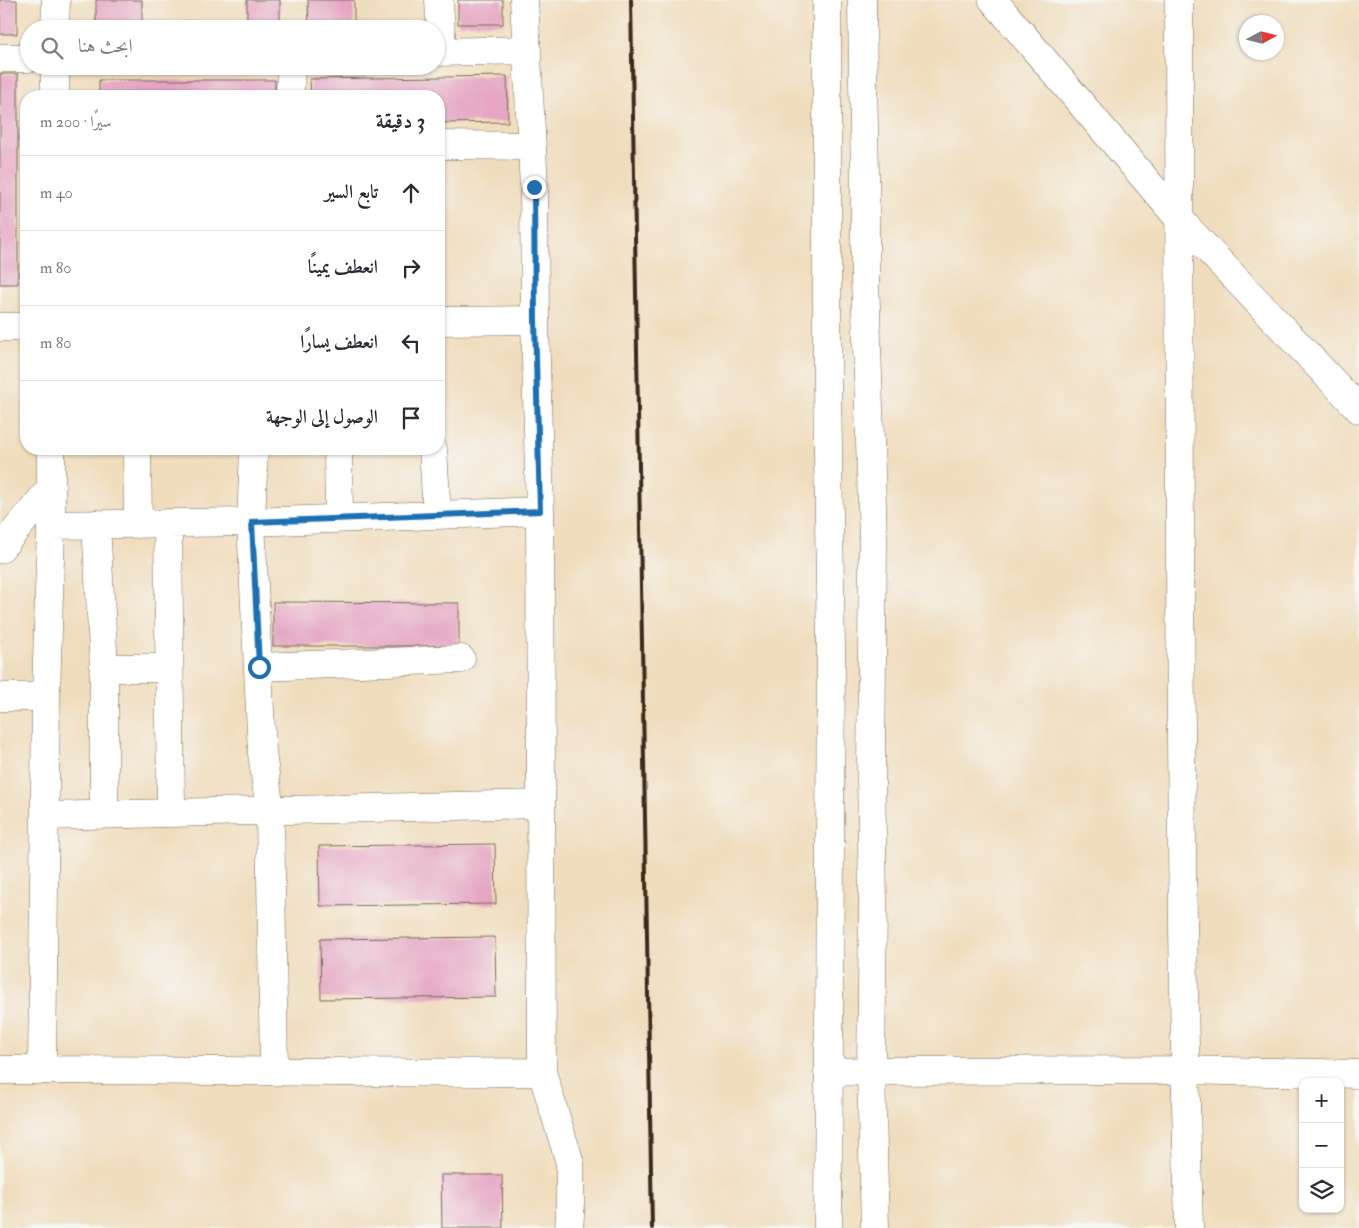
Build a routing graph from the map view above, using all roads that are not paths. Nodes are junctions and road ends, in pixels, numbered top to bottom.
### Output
1 (56, 0) edge
2 (439, 0) edge
3 (524, 0) edge
4 (827, 0) edge
5 (862, 0) edge
6 (993, 0) edge
7 (1179, 0) edge
8 (56, 20) edge
9 (439, 20) edge
10 (527, 50) junction
11 (445, 52) edge
12 (0, 58) edge
13 (20, 58) edge
14 (55, 75) edge
15 (291, 75) edge
16 (55, 90) edge
17 (290, 90) edge
18 (445, 145) edge
19 (532, 146) junction
20 (1180, 220) junction
21 (535, 320) junction
22 (445, 321) edge
23 (0, 327) edge
24 (20, 327) edge
25 (1359, 409) edge
26 (51, 455) edge
27 (137, 455) edge
28 (254, 455) edge
29 (338, 455) edge
30 (433, 455) edge
31 (51, 488) junction
32 (540, 511) junction
33 (437, 515) junction
34 (339, 518) junction
35 (252, 522) junction
36 (168, 523) junction
37 (96, 524) junction
38 (138, 524) junction
39 (50, 526) junction
40 (0, 549) edge
41 (461, 659) dead end
42 (259, 667) junction
43 (104, 668) junction
44 (169, 668) junction
45 (46, 696) junction
46 (0, 697) edge
47 (104, 804) dead end
48 (540, 804) junction
49 (270, 811) junction
50 (171, 813) junction
51 (45, 816) junction
52 (0, 1070) edge
53 (42, 1070) junction
54 (1184, 1070) junction
55 (274, 1071) junction
56 (871, 1071) junction
57 (542, 1072) junction
58 (828, 1072) junction
59 (1359, 1074) edge
60 (568, 1228) edge
61 (828, 1228) edge
62 (875, 1228) edge
63 (1189, 1228) edge

1 - 8 street
2 - 9 street
3 - 10 street
4 - 58 street
5 - 56 street
6 - 20 street
7 - 20 street
10 - 11 street
10 - 19 street
12 - 13 street
14 - 16 street
15 - 17 street
18 - 19 street
19 - 21 street
20 - 25 street
20 - 54 street
21 - 22 street
21 - 32 street
23 - 24 street
26 - 31 street
27 - 38 street
28 - 35 street
29 - 34 street
30 - 33 street
31 - 39 street
31 - 40 street
32 - 33 street
32 - 48 street
33 - 34 street
34 - 35 street
35 - 36 street
35 - 42 street
36 - 38 street
36 - 44 street
37 - 38 street
37 - 39 street
37 - 43 street
39 - 45 street
41 - 42 street
42 - 49 street
43 - 44 street
43 - 47 street
44 - 50 street
45 - 46 street
45 - 51 street
48 - 49 street
48 - 57 street
49 - 50 street
49 - 55 street
50 - 51 street
51 - 53 street
52 - 53 street
53 - 55 street
54 - 56 street
54 - 59 street
54 - 63 street
55 - 57 street
56 - 58 street
56 - 62 street
57 - 60 street
58 - 61 street

